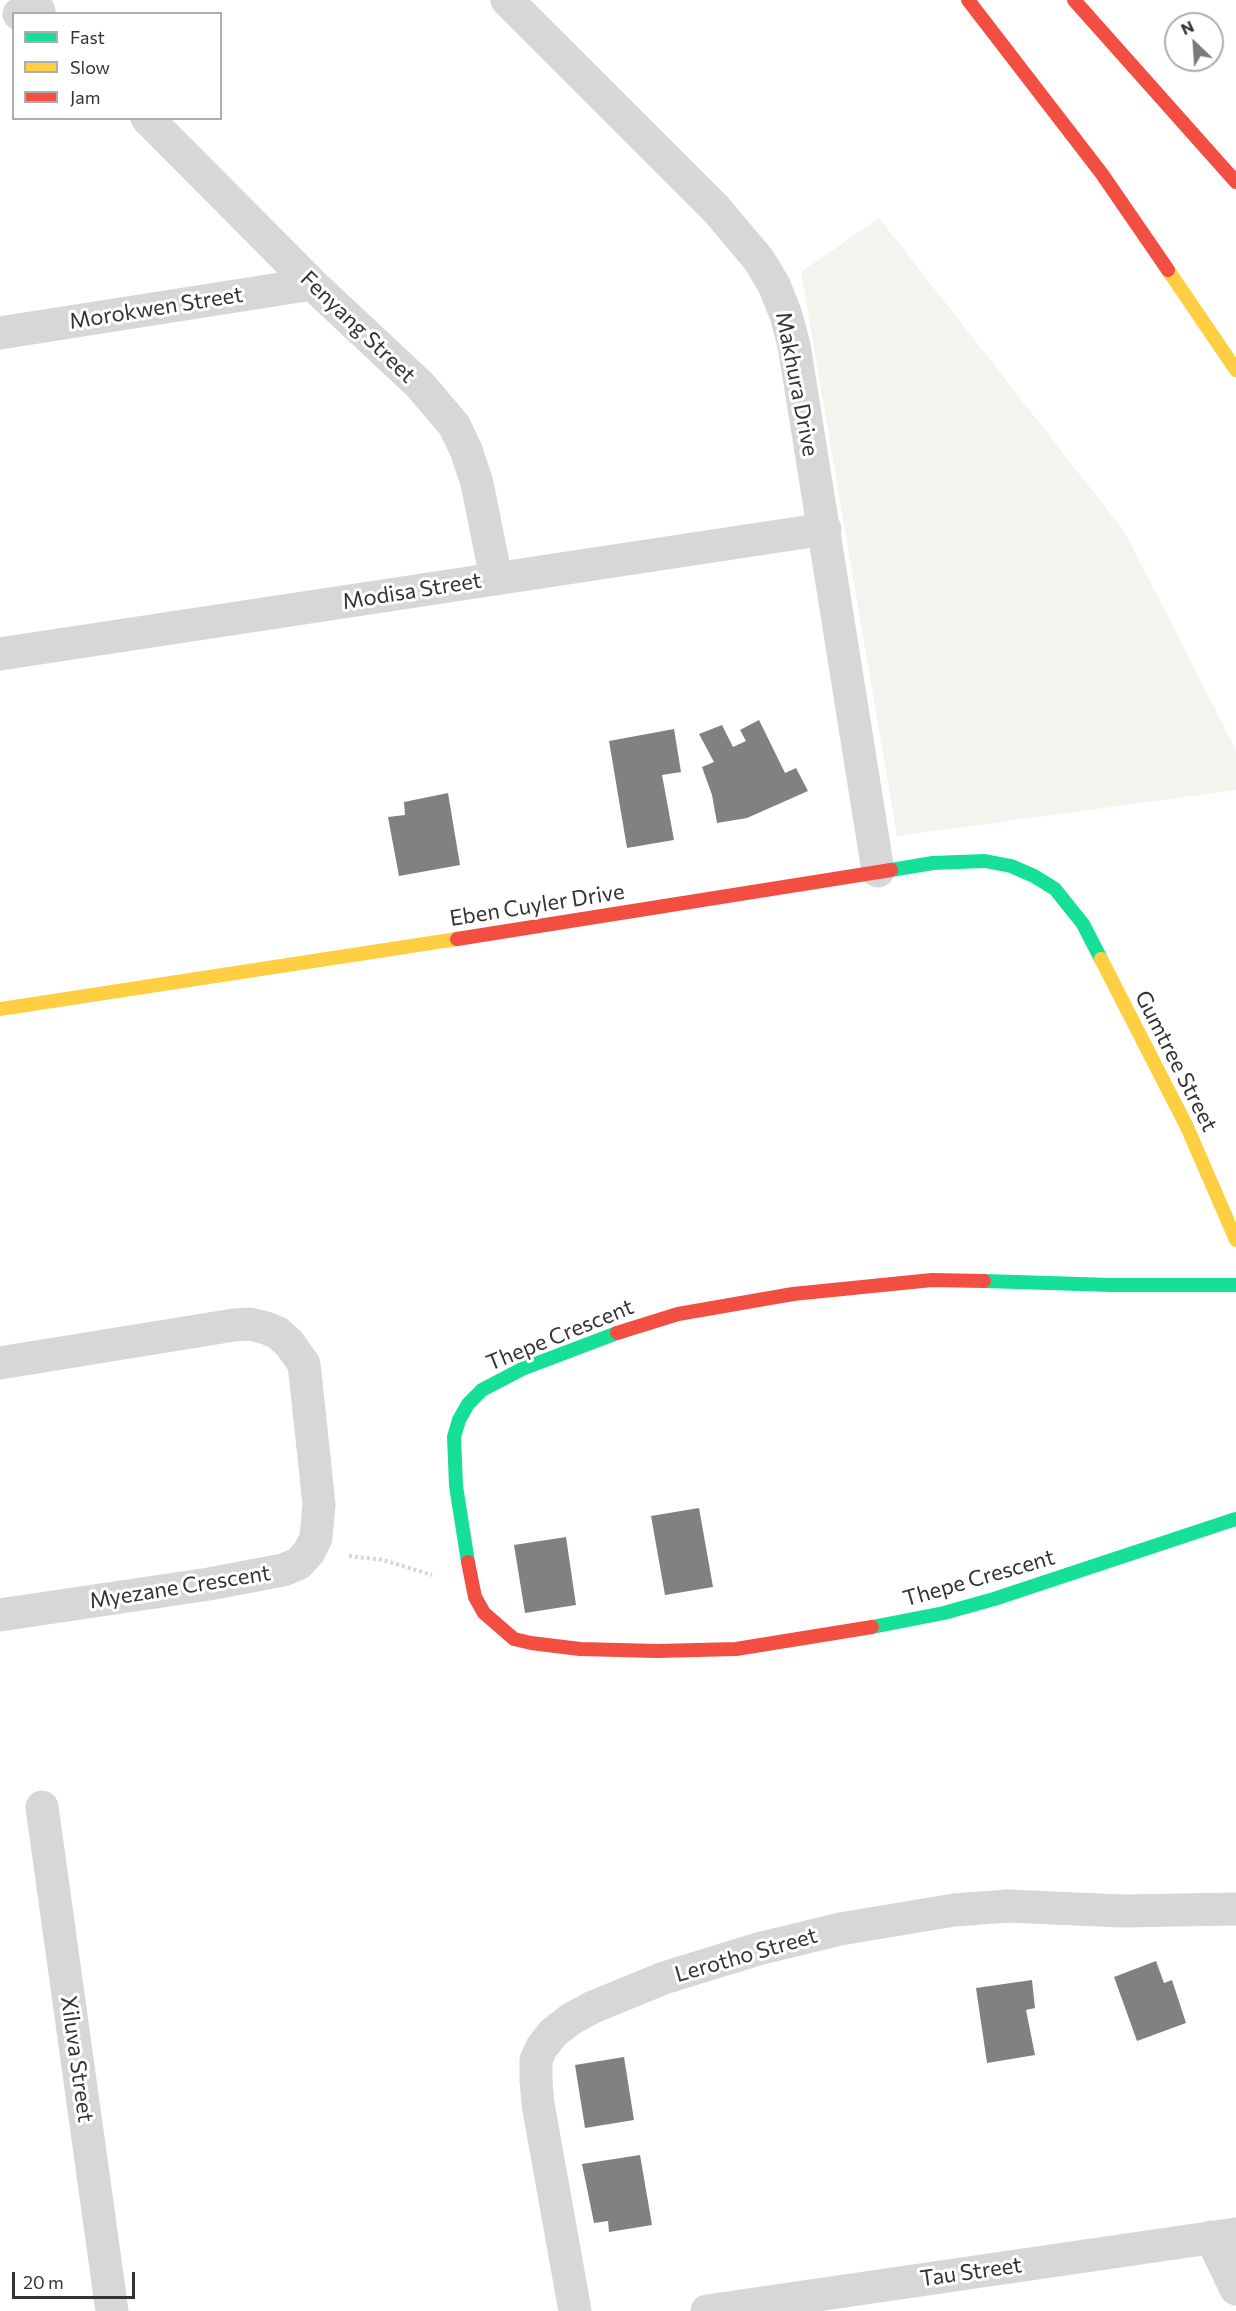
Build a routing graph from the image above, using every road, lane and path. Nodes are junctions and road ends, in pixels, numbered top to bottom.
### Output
1 (507, 0) edge
2 (968, 0) edge
3 (1074, 0) edge
4 (149, 120) edge
5 (1236, 182) edge
6 (312, 284) junction
7 (0, 333) edge
8 (1236, 370) edge
9 (825, 529) junction
10 (496, 578) junction
11 (0, 654) edge
12 (878, 871) junction
13 (1069, 905) joint
14 (0, 1009) edge
15 (1236, 1240) edge
16 (1236, 1285) edge
17 (0, 1363) edge
18 (1236, 1519) edge
19 (309, 1552) junction
20 (475, 1597) junction
21 (0, 1615) edge
22 (42, 1807) dead end
23 (1236, 1909) edge
24 (1224, 2236) edge
25 (1236, 2289) edge
26 (112, 2311) edge
27 (575, 2311) edge
28 (707, 2311) edge

1 - 9 street, Makhura Drive
2 - 8 main road
3 - 5 main road
4 - 6 street, Fenyang Street
6 - 7 street, Morokwen Street
6 - 10 street, Fenyang Street
9 - 10 street, Modisa Street
9 - 12 street, Makhura Drive
10 - 11 street, Modisa Street
12 - 13 main road, Eben Cuyler Drive
12 - 14 main road, Eben Cuyler Drive
13 - 15 main road, Gumtree Street
16 - 20 main road, Thepe Crescent
17 - 19 street
18 - 20 main road, Thepe Crescent
19 - 20 path
19 - 21 street, Myezane Crescent
22 - 26 street, Xiluva Street
23 - 27 street, Lerotho Street
24 - 25 street
24 - 28 street, Tau Street

